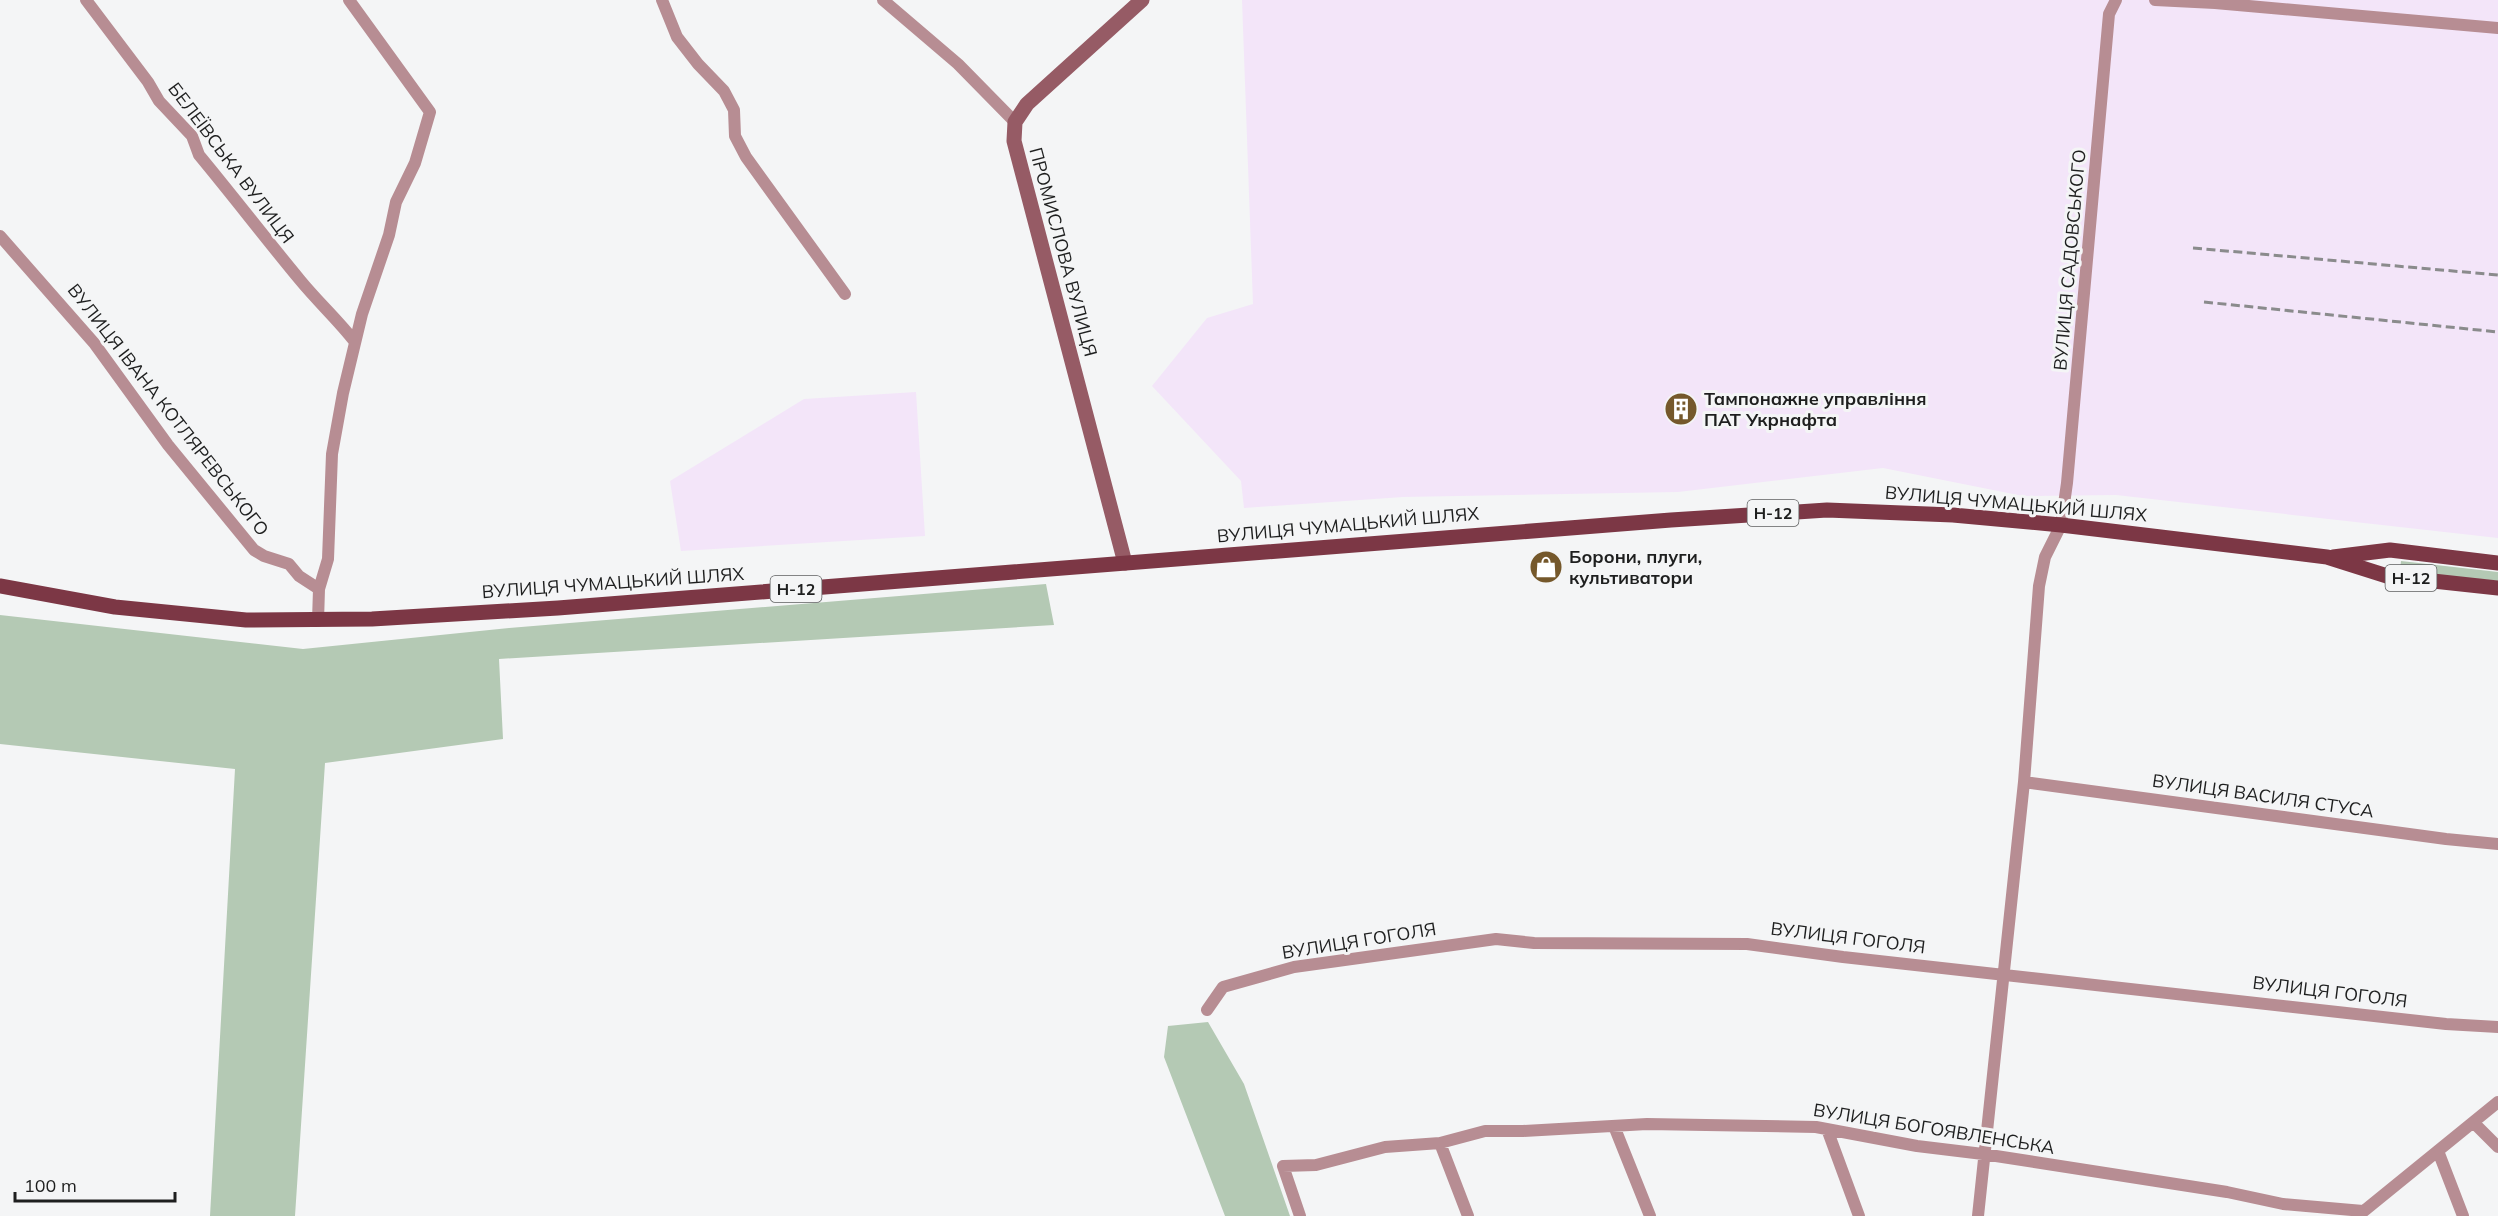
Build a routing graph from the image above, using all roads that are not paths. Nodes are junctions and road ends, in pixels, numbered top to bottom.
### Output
1 (86, 0) edge
2 (349, 0) edge
3 (662, 0) edge
4 (883, 0) edge
5 (1142, 0) edge
6 (2116, 0) edge
7 (2155, 0) edge
8 (2498, 28) edge
9 (1015, 122) junction
10 (0, 236) edge
11 (845, 294) dead end
12 (355, 342) junction
13 (2061, 525) junction
14 (2327, 557) junction
15 (1125, 562) junction
16 (2498, 563) edge
17 (0, 586) edge
18 (2498, 588) edge
19 (319, 589) junction
20 (318, 621) junction
21 (2024, 782) junction
22 (2498, 844) edge
23 (2004, 974) junction
24 (1207, 1010) dead end
25 (2498, 1028) edge
26 (2498, 1102) edge
27 (2474, 1123) junction
28 (1614, 1126) junction
29 (1827, 1129) junction
30 (1440, 1143) junction
31 (2498, 1147) edge
32 (2438, 1151) junction
33 (1983, 1154) junction
34 (2361, 1214) edge
35 (1300, 1216) edge
36 (1468, 1216) edge
37 (1650, 1216) edge
38 (1859, 1216) edge
39 (1977, 1216) edge
40 (2463, 1216) edge

1 - 12 street, БЕЛЕЇВСЬКА ВУЛИЦЯ
2 - 12 street
3 - 11 street
4 - 9 street
5 - 9 street
6 - 13 street, ВУЛИЦЯ САДОВСЬКОГО
7 - 8 street
9 - 15 street, ПРОМИСЛОВА ВУЛИЦЯ
10 - 19 street, ВУЛИЦЯ ІВАНА КОТЛЯРЕВСЬКОГО
12 - 19 street
13 - 14 main road, ВУЛИЦЯ ЧУМАЦЬКИЙ ШЛЯХ / Н-12
13 - 15 main road, ВУЛИЦЯ ЧУМАЦЬКИЙ ШЛЯХ / Н-12
13 - 21 street, ВУЛИЦЯ САДОВСЬКОГО
14 - 16 main road, ВУЛИЦЯ ЧУМАЦЬКИЙ ШЛЯХ / Н-12
14 - 18 main road, ВУЛИЦЯ ЧУМАЦЬКИЙ ШЛЯХ / Н-12
15 - 20 main road, ВУЛИЦЯ ЧУМАЦЬКИЙ ШЛЯХ / Н-12
17 - 20 main road, ВУЛИЦЯ ЧУМАЦЬКИЙ ШЛЯХ
19 - 20 street
21 - 22 street, ВУЛИЦЯ ВАСИЛЯ СТУСА
21 - 23 street, ВУЛИЦЯ САДОВСЬКОГО
23 - 24 street, ВУЛИЦЯ ГОГОЛЯ
23 - 25 street, ВУЛИЦЯ ГОГОЛЯ
23 - 33 street, ВУЛИЦЯ САДОВСЬКОГО
26 - 27 street
27 - 31 street
27 - 32 street
28 - 29 street, ВУЛИЦЯ БОГОЯВЛЕНСЬКА
28 - 30 street, ВУЛИЦЯ БОГОЯВЛЕНСЬКА
28 - 37 street
29 - 33 street, ВУЛИЦЯ БОГОЯВЛЕНСЬКА
29 - 38 street
30 - 35 street, ВУЛИЦЯ БОГОЯВЛЕНСЬКА
30 - 36 street
32 - 34 street
32 - 40 street
33 - 34 street, ВУЛИЦЯ БОГОЯВЛЕНСЬКА
33 - 39 street, ВУЛИЦЯ САДОВСЬКОГО

